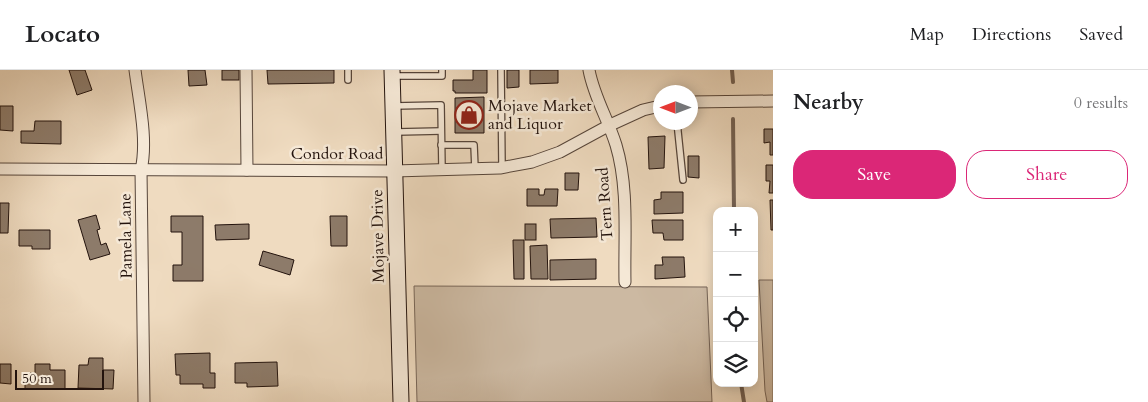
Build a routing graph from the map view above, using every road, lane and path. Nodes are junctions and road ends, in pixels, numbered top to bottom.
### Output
1 (135, 70) edge
2 (246, 70) edge
3 (348, 70) edge
4 (442, 70) edge
5 (501, 70) edge
6 (589, 70) edge
7 (392, 73) edge
8 (348, 80) dead end
9 (773, 101) edge
10 (698, 102) edge
11 (393, 106) junction
12 (653, 108) edge
13 (608, 126) junction
14 (678, 130) edge
15 (394, 132) junction
16 (441, 132) junction
17 (441, 145) junction
18 (502, 168) junction
19 (475, 169) junction
20 (0, 170) edge
21 (141, 170) junction
22 (247, 170) junction
23 (442, 170) junction
24 (394, 171) junction
25 (683, 180) dead end
26 (625, 282) dead end
27 (144, 402) edge
28 (401, 402) edge

1 - 21 street, Pamela Lane
2 - 22 street
3 - 8 lane
4 - 7 lane
5 - 18 lane
6 - 13 street, Tern Road
7 - 11 main road, Mojave Drive
9 - 10 street
11 - 15 main road, Mojave Drive
11 - 16 lane
12 - 13 street, Condor Road
13 - 18 street, Condor Road
13 - 26 street, Tern Road
14 - 25 lane
15 - 16 lane
15 - 24 main road, Mojave Drive
16 - 17 lane
17 - 19 lane
17 - 23 lane
18 - 19 street, Condor Road
19 - 23 street, Condor Road
20 - 21 street, Condor Road
21 - 22 street, Condor Road
21 - 27 street, Pamela Lane
22 - 24 street, Condor Road
23 - 24 street, Condor Road
24 - 28 main road, Mojave Drive

